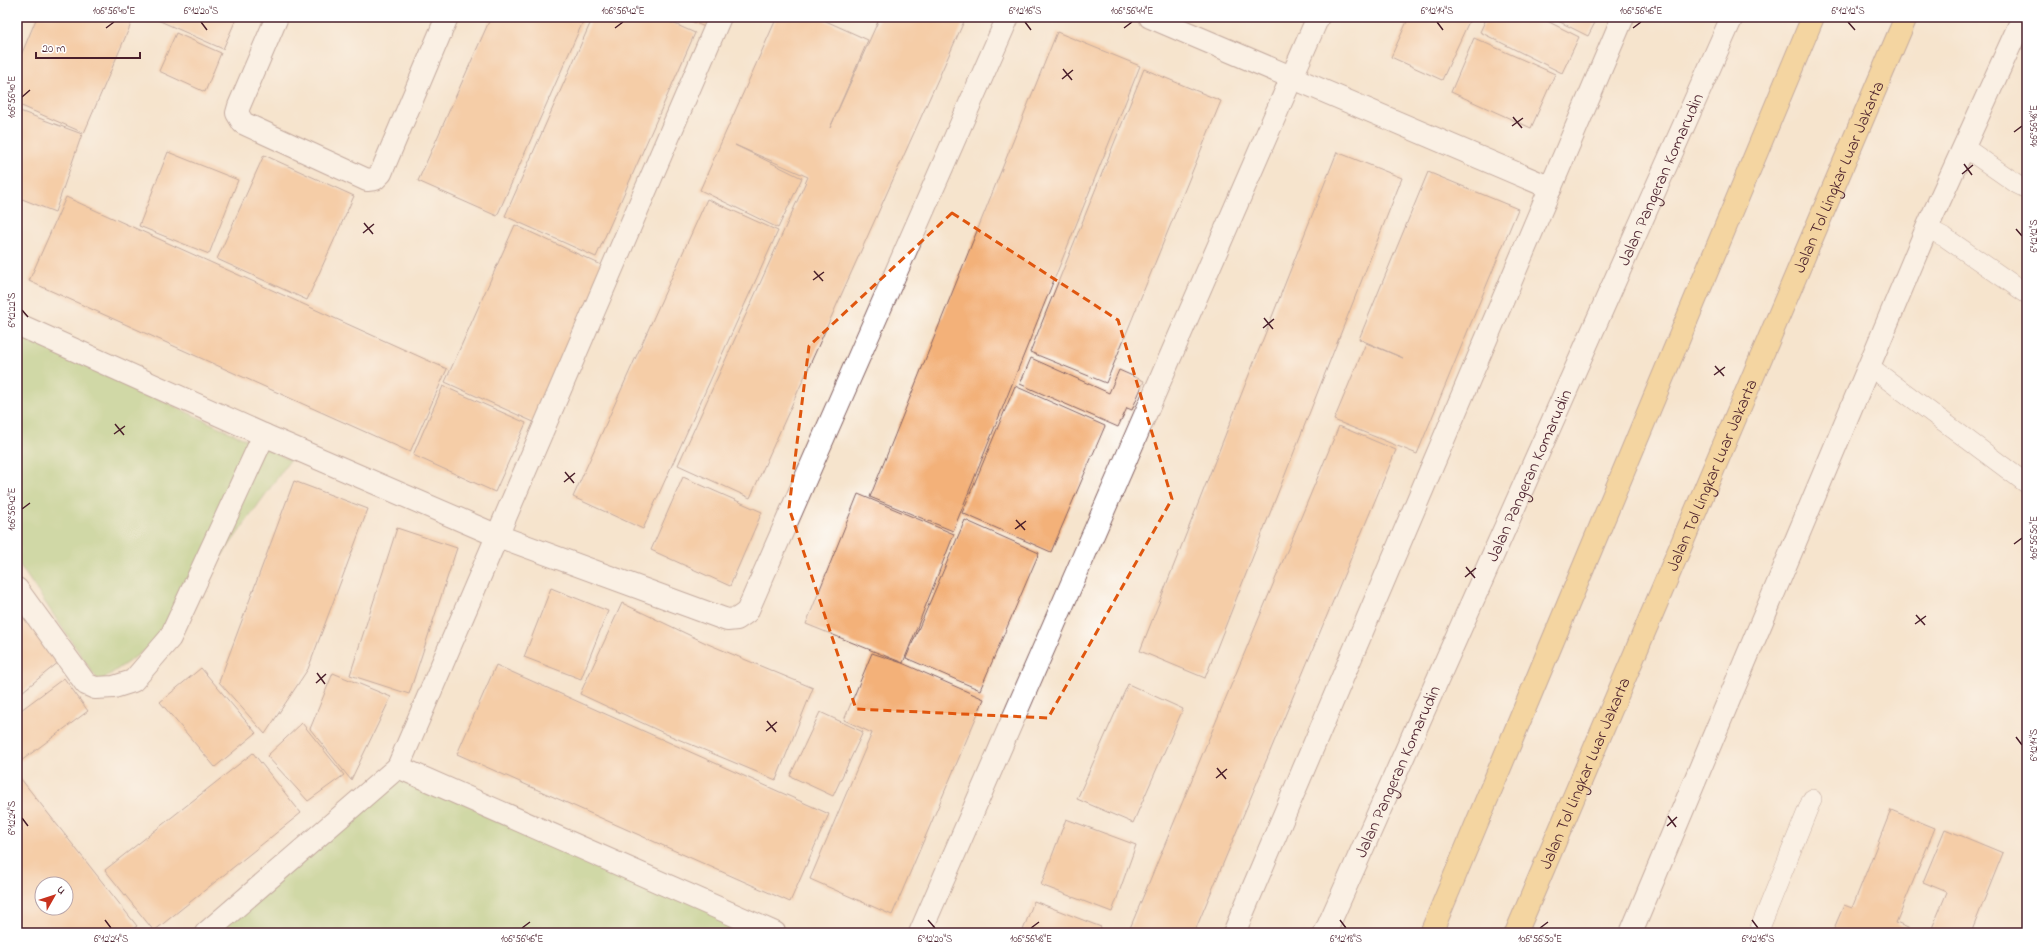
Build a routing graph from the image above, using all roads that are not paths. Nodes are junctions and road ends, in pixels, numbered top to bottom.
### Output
1 (277, 17) edge
2 (447, 17) edge
3 (720, 17) edge
4 (1008, 17) edge
5 (1150, 17) edge
6 (1318, 17) edge
7 (1623, 17) edge
8 (1732, 17) edge
9 (1813, 17) edge
10 (1906, 17) edge
11 (2023, 17) edge
12 (1293, 78) junction
13 (1964, 147) junction
14 (1551, 188) junction
15 (2027, 189) edge
16 (1927, 228) junction
17 (2027, 294) edge
18 (17, 324) edge
19 (1868, 366) junction
20 (264, 435) junction
21 (2027, 484) edge
22 (498, 536) junction
23 (17, 589) edge
24 (398, 767) junction
25 (1812, 799) dead end
26 (206, 933) edge
27 (775, 933) edge
28 (920, 933) edge
29 (1234, 933) edge
30 (1325, 933) edge
31 (1431, 933) edge
32 (1516, 933) edge
33 (1631, 933) edge
34 (1758, 933) edge

1 - 2 street
3 - 22 street
4 - 22 street
5 - 12 street
6 - 12 street
7 - 14 street
8 - 30 street, Jalan Pangeran Komarudin
9 - 31 highway
10 - 32 highway, Jalan Tol Lingkar Luar Jakarta
11 - 13 street
12 - 14 street
12 - 28 street
13 - 15 lane
13 - 16 street
14 - 29 street
16 - 17 lane
16 - 19 street
18 - 20 street
19 - 21 lane
19 - 33 street
20 - 22 street
20 - 23 street
22 - 24 street
24 - 26 street
24 - 27 street
25 - 34 lane

